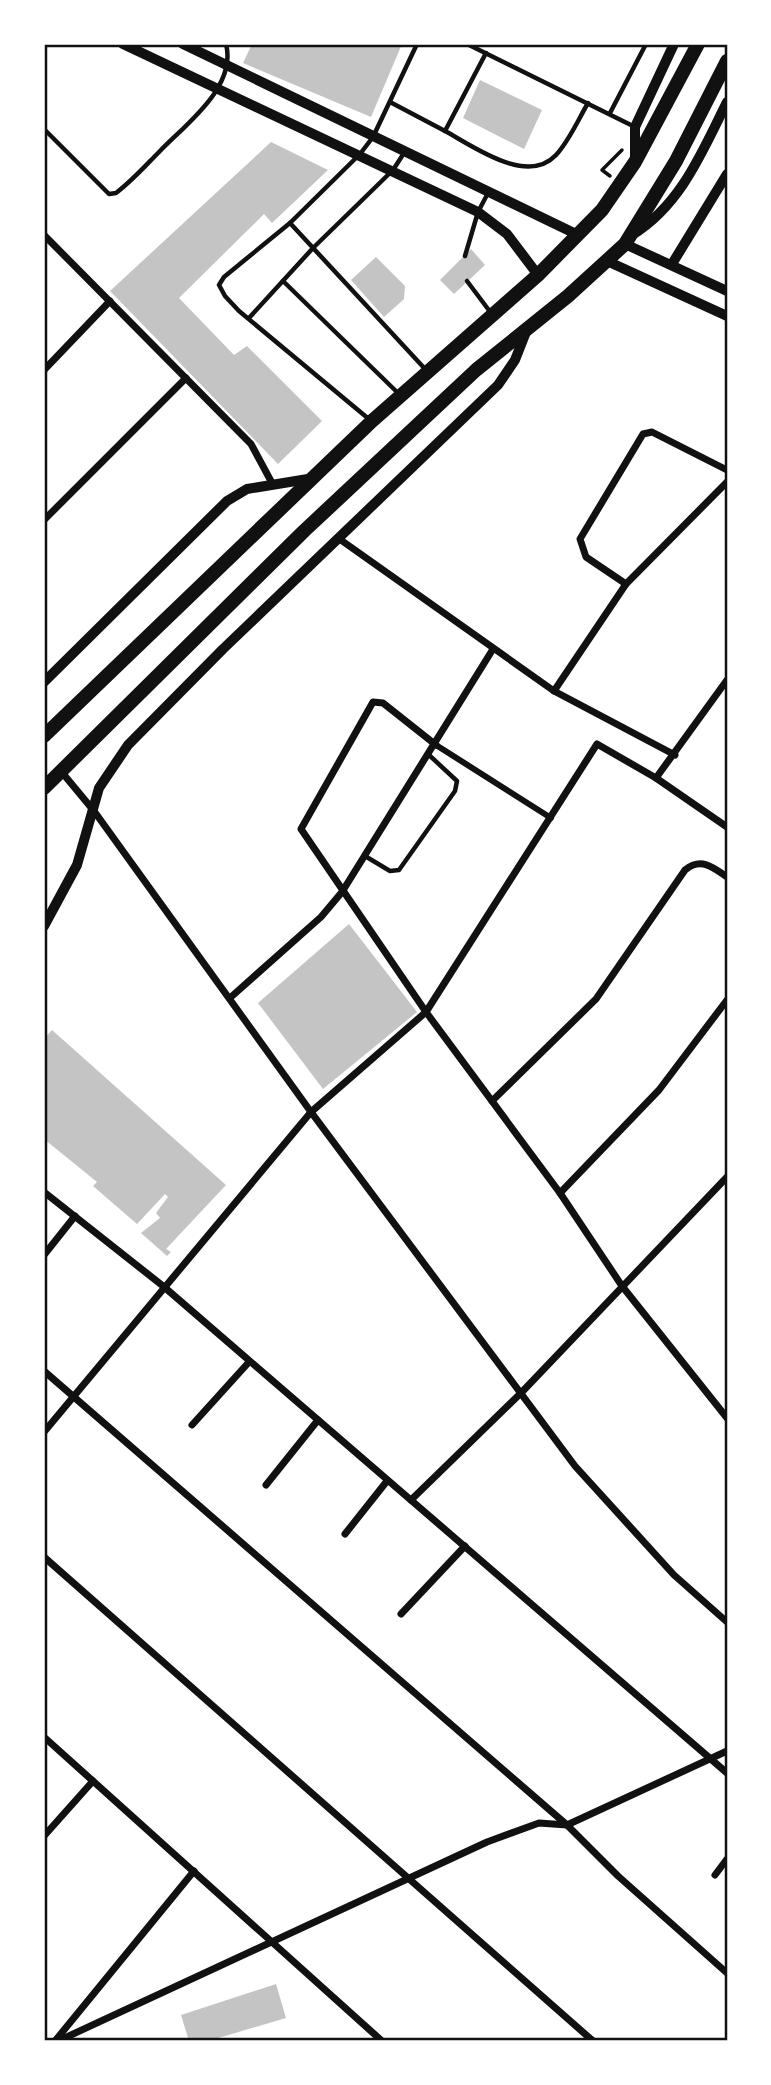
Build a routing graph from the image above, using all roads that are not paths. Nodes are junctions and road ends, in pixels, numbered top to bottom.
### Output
1 (123, 44) edge
2 (183, 44) edge
3 (226, 44) edge
4 (417, 44) edge
5 (467, 44) edge
6 (646, 44) edge
7 (674, 44) edge
8 (698, 44) edge
9 (486, 53) junction
10 (727, 61) edge
11 (226, 65) junction
12 (217, 88) junction
13 (390, 102) junction
14 (727, 102) edge
15 (588, 103) junction
16 (610, 113) junction
17 (44, 129) edge
18 (445, 131) junction
19 (634, 133) junction
20 (373, 137) junction
21 (405, 153) junction
22 (360, 154) junction
23 (635, 162) junction
24 (393, 170) junction
25 (727, 174) edge
26 (489, 193) junction
27 (478, 212) junction
28 (290, 223) junction
29 (576, 234) junction
30 (44, 235) edge
31 (627, 240) junction
32 (313, 248) junction
33 (465, 256) dead end
34 (607, 261) junction
35 (672, 264) junction
36 (538, 275) junction
37 (282, 281) junction
38 (467, 281) dead end
39 (727, 291) edge
40 (110, 301) junction
41 (491, 313) junction
42 (727, 316) edge
43 (249, 318) junction
44 (526, 331) junction
45 (44, 370) edge
46 (427, 370) junction
47 (186, 378) junction
48 (400, 396) junction
49 (372, 421) junction
50 (727, 470) edge
51 (314, 478) junction
52 (727, 482) edge
53 (272, 483) junction
54 (44, 520) edge
55 (338, 538) junction
56 (626, 584) junction
57 (493, 649) junction
58 (727, 680) edge
59 (44, 682) edge
60 (554, 691) junction
61 (44, 736) edge
62 (436, 745) junction
63 (675, 754) junction
64 (429, 755) junction
65 (59, 769) junction
66 (656, 778) junction
67 (44, 788) edge
68 (94, 811) junction
69 (551, 818) junction
70 (727, 827) edge
71 (365, 856) junction
72 (727, 877) edge
73 (342, 892) junction
74 (44, 926) edge
75 (231, 997) junction
76 (727, 1000) edge
77 (426, 1012) junction
78 (492, 1101) junction
79 (311, 1111) junction
80 (727, 1177) edge
81 (44, 1192) edge
82 (560, 1193) junction
83 (75, 1216) junction
84 (44, 1255) edge
85 (163, 1286) junction
86 (622, 1286) junction
87 (249, 1362) junction
88 (44, 1371) edge
89 (522, 1393) junction
90 (74, 1396) junction
91 (727, 1418) edge
92 (318, 1420) junction
93 (192, 1425) dead end
94 (44, 1432) edge
95 (387, 1481) junction
96 (266, 1485) dead end
97 (411, 1500) junction
98 (345, 1534) dead end
99 (465, 1546) junction
100 (44, 1557) edge
101 (401, 1614) dead end
102 (727, 1622) edge
103 (44, 1737) edge
104 (727, 1751) edge
105 (711, 1758) junction
106 (727, 1773) edge
107 (93, 1781) junction
108 (567, 1825) junction
109 (44, 1836) edge
110 (727, 1859) edge
111 (194, 1871) junction
112 (715, 1875) dead end
113 (409, 1878) junction
114 (270, 1941) junction
115 (727, 1973) edge
116 (56, 2041) edge
117 (382, 2041) edge
118 (593, 2041) edge

1 - 12 street
2 - 11 street
3 - 11 lane
4 - 13 lane
5 - 9 lane
6 - 16 lane
7 - 19 street
8 - 23 main road
9 - 15 lane
9 - 18 lane
10 - 31 main road
11 - 12 lane
11 - 20 street
12 - 17 lane
12 - 22 street
13 - 18 lane
13 - 20 lane
14 - 31 street
15 - 16 lane
15 - 18 lane
16 - 19 lane
19 - 23 street
20 - 21 street
20 - 22 lane
21 - 24 lane
21 - 26 street
22 - 24 street
22 - 28 lane
23 - 29 main road
24 - 27 street
24 - 32 lane
25 - 35 street
26 - 27 lane
26 - 29 street
27 - 33 lane
27 - 36 street
28 - 32 lane
28 - 43 lane
29 - 36 main road
30 - 40 street
31 - 34 main road
31 - 35 street
32 - 37 lane
32 - 46 lane
34 - 42 street
34 - 44 main road
35 - 39 street
36 - 41 main road
37 - 43 lane
37 - 48 lane
38 - 41 lane
40 - 45 street
40 - 47 street
41 - 46 main road
43 - 49 lane
44 - 55 street
44 - 65 main road
46 - 48 main road
47 - 53 street
47 - 54 street
48 - 49 main road
49 - 51 main road
50 - 56 street
51 - 53 street
51 - 61 main road
52 - 56 street
53 - 59 street
55 - 57 street
55 - 68 street
56 - 60 street
57 - 60 street
57 - 62 street
58 - 63 street
60 - 63 street
62 - 64 street
62 - 69 street
62 - 73 street
63 - 66 street
64 - 71 street
64 - 71 lane
65 - 67 main road
65 - 68 street
66 - 69 street
66 - 70 street
68 - 74 street
68 - 75 street
69 - 77 street
71 - 73 street
72 - 78 street
73 - 75 street
73 - 77 street
75 - 79 street
76 - 82 street
77 - 78 street
77 - 79 street
78 - 82 street
79 - 85 street
79 - 89 street
80 - 86 street
81 - 83 street
82 - 86 street
83 - 84 street
83 - 85 street
85 - 87 street
85 - 90 street
86 - 89 street
86 - 91 street
87 - 92 street
87 - 93 street
88 - 90 street
89 - 97 street
89 - 102 street
90 - 94 street
90 - 108 street
92 - 95 street
92 - 96 street
95 - 97 street
95 - 98 street
97 - 99 street
99 - 101 street
99 - 105 street
100 - 113 street
103 - 107 street
104 - 105 street
105 - 106 street
105 - 108 street
107 - 109 street
107 - 111 street
108 - 113 street
108 - 115 street
110 - 112 street
111 - 114 street
111 - 116 street
113 - 114 street
113 - 118 street
114 - 116 street
114 - 117 street

